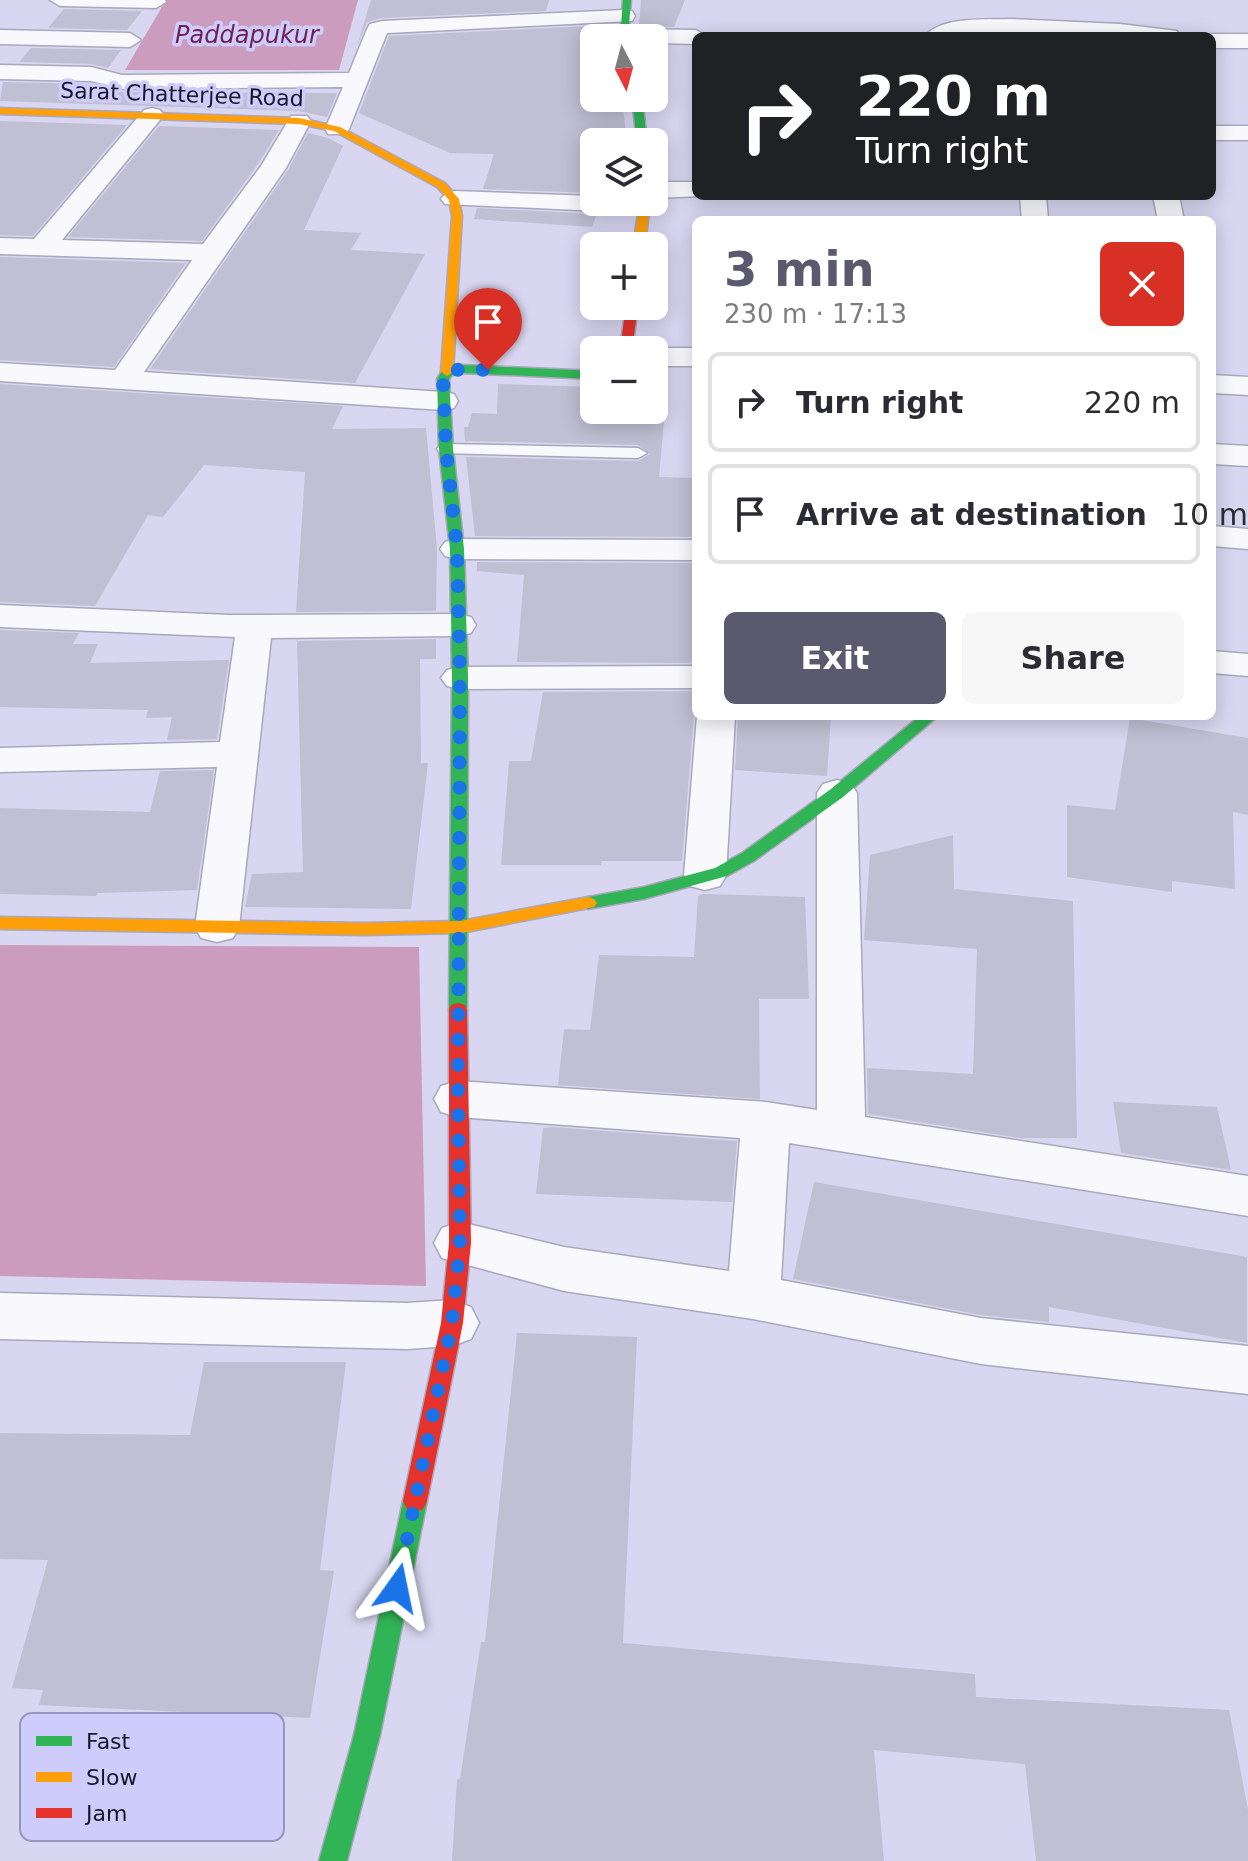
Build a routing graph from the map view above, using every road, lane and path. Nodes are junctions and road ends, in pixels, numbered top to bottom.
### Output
1 (60, 0) edge
2 (993, 0) edge
3 (157, 1) edge
4 (475, 10) edge
5 (625, 23) edge
6 (997, 27) junction
7 (943, 32) edge
8 (1135, 32) edge
9 (692, 36) edge
10 (0, 37) edge
11 (83, 39) junction
12 (130, 40) junction
13 (1216, 41) edge
14 (1248, 41) edge
15 (0, 72) edge
16 (59, 73) junction
17 (358, 80) junction
18 (111, 81) junction
19 (158, 82) junction
20 (0, 111) edge
21 (30, 112) junction
22 (144, 115) junction
23 (299, 121) junction
24 (337, 129) junction
25 (1216, 133) edge
26 (1248, 133) edge
27 (692, 191) edge
28 (668, 195) edge
29 (454, 199) junction
30 (580, 199) edge
31 (0, 246) edge
32 (42, 246) junction
33 (211, 252) junction
34 (668, 357) edge
35 (692, 357) edge
36 (0, 372) edge
37 (580, 374) edge
38 (122, 382) junction
39 (1216, 384) edge
40 (445, 386) junction
41 (1248, 386) edge
42 (446, 449) junction
43 (638, 453) dead end
44 (1216, 454) edge
45 (1248, 456) edge
46 (1216, 536) edge
47 (1248, 539) edge
48 (457, 549) junction
49 (692, 550) edge
50 (0, 616) edge
51 (458, 625) junction
52 (254, 628) junction
53 (1216, 662) edge
54 (1248, 665) edge
55 (692, 677) edge
56 (460, 678) junction
57 (716, 720) edge
58 (925, 720) edge
59 (238, 754) junction
60 (0, 760) edge
61 (837, 793) junction
62 (705, 876) junction
63 (0, 923) edge
64 (217, 927) junction
65 (461, 927) junction
66 (458, 1099) junction
67 (766, 1121) junction
68 (841, 1131) junction
69 (1248, 1196) edge
70 (460, 1243) junction
71 (753, 1297) junction
72 (0, 1316) edge
73 (452, 1323) junction
74 (1248, 1370) edge
75 (333, 1861) edge

1 - 3 street
2 - 6 street
3 - 12 street
4 - 5 street
4 - 17 street
5 - 9 street
6 - 7 street
6 - 8 street
10 - 11 street
11 - 12 street
11 - 16 street
12 - 18 street
13 - 14 street
15 - 16 street
16 - 18 street
16 - 21 street
17 - 19 street
17 - 24 street
18 - 19 street
19 - 22 street
20 - 21 street, Sarat Chatterjee Road
21 - 22 street, Sarat Chatterjee Road
22 - 23 street, Sarat Chatterjee Road
22 - 32 street
23 - 24 street, Sarat Chatterjee Road
23 - 33 street
24 - 29 street, Sarat Chatterjee Road
25 - 26 street
27 - 28 street
29 - 30 street
29 - 40 street
31 - 32 street
32 - 33 street
33 - 38 street
34 - 35 street
36 - 38 street
37 - 40 street
38 - 40 street
39 - 41 street
40 - 42 street
42 - 43 lane
42 - 48 street
44 - 45 street
46 - 47 street
48 - 49 street
48 - 51 street
50 - 52 street
51 - 52 street
51 - 56 street
52 - 59 street
53 - 54 street
55 - 56 street
56 - 65 street
57 - 62 street
58 - 61 street
59 - 60 street
59 - 64 street
61 - 62 street
61 - 68 street
62 - 65 street
63 - 64 street
64 - 65 street
65 - 66 street
66 - 67 street
66 - 70 street
67 - 68 street
67 - 71 street
68 - 69 street
70 - 71 street
70 - 73 street
71 - 74 street
72 - 73 street
73 - 75 street

